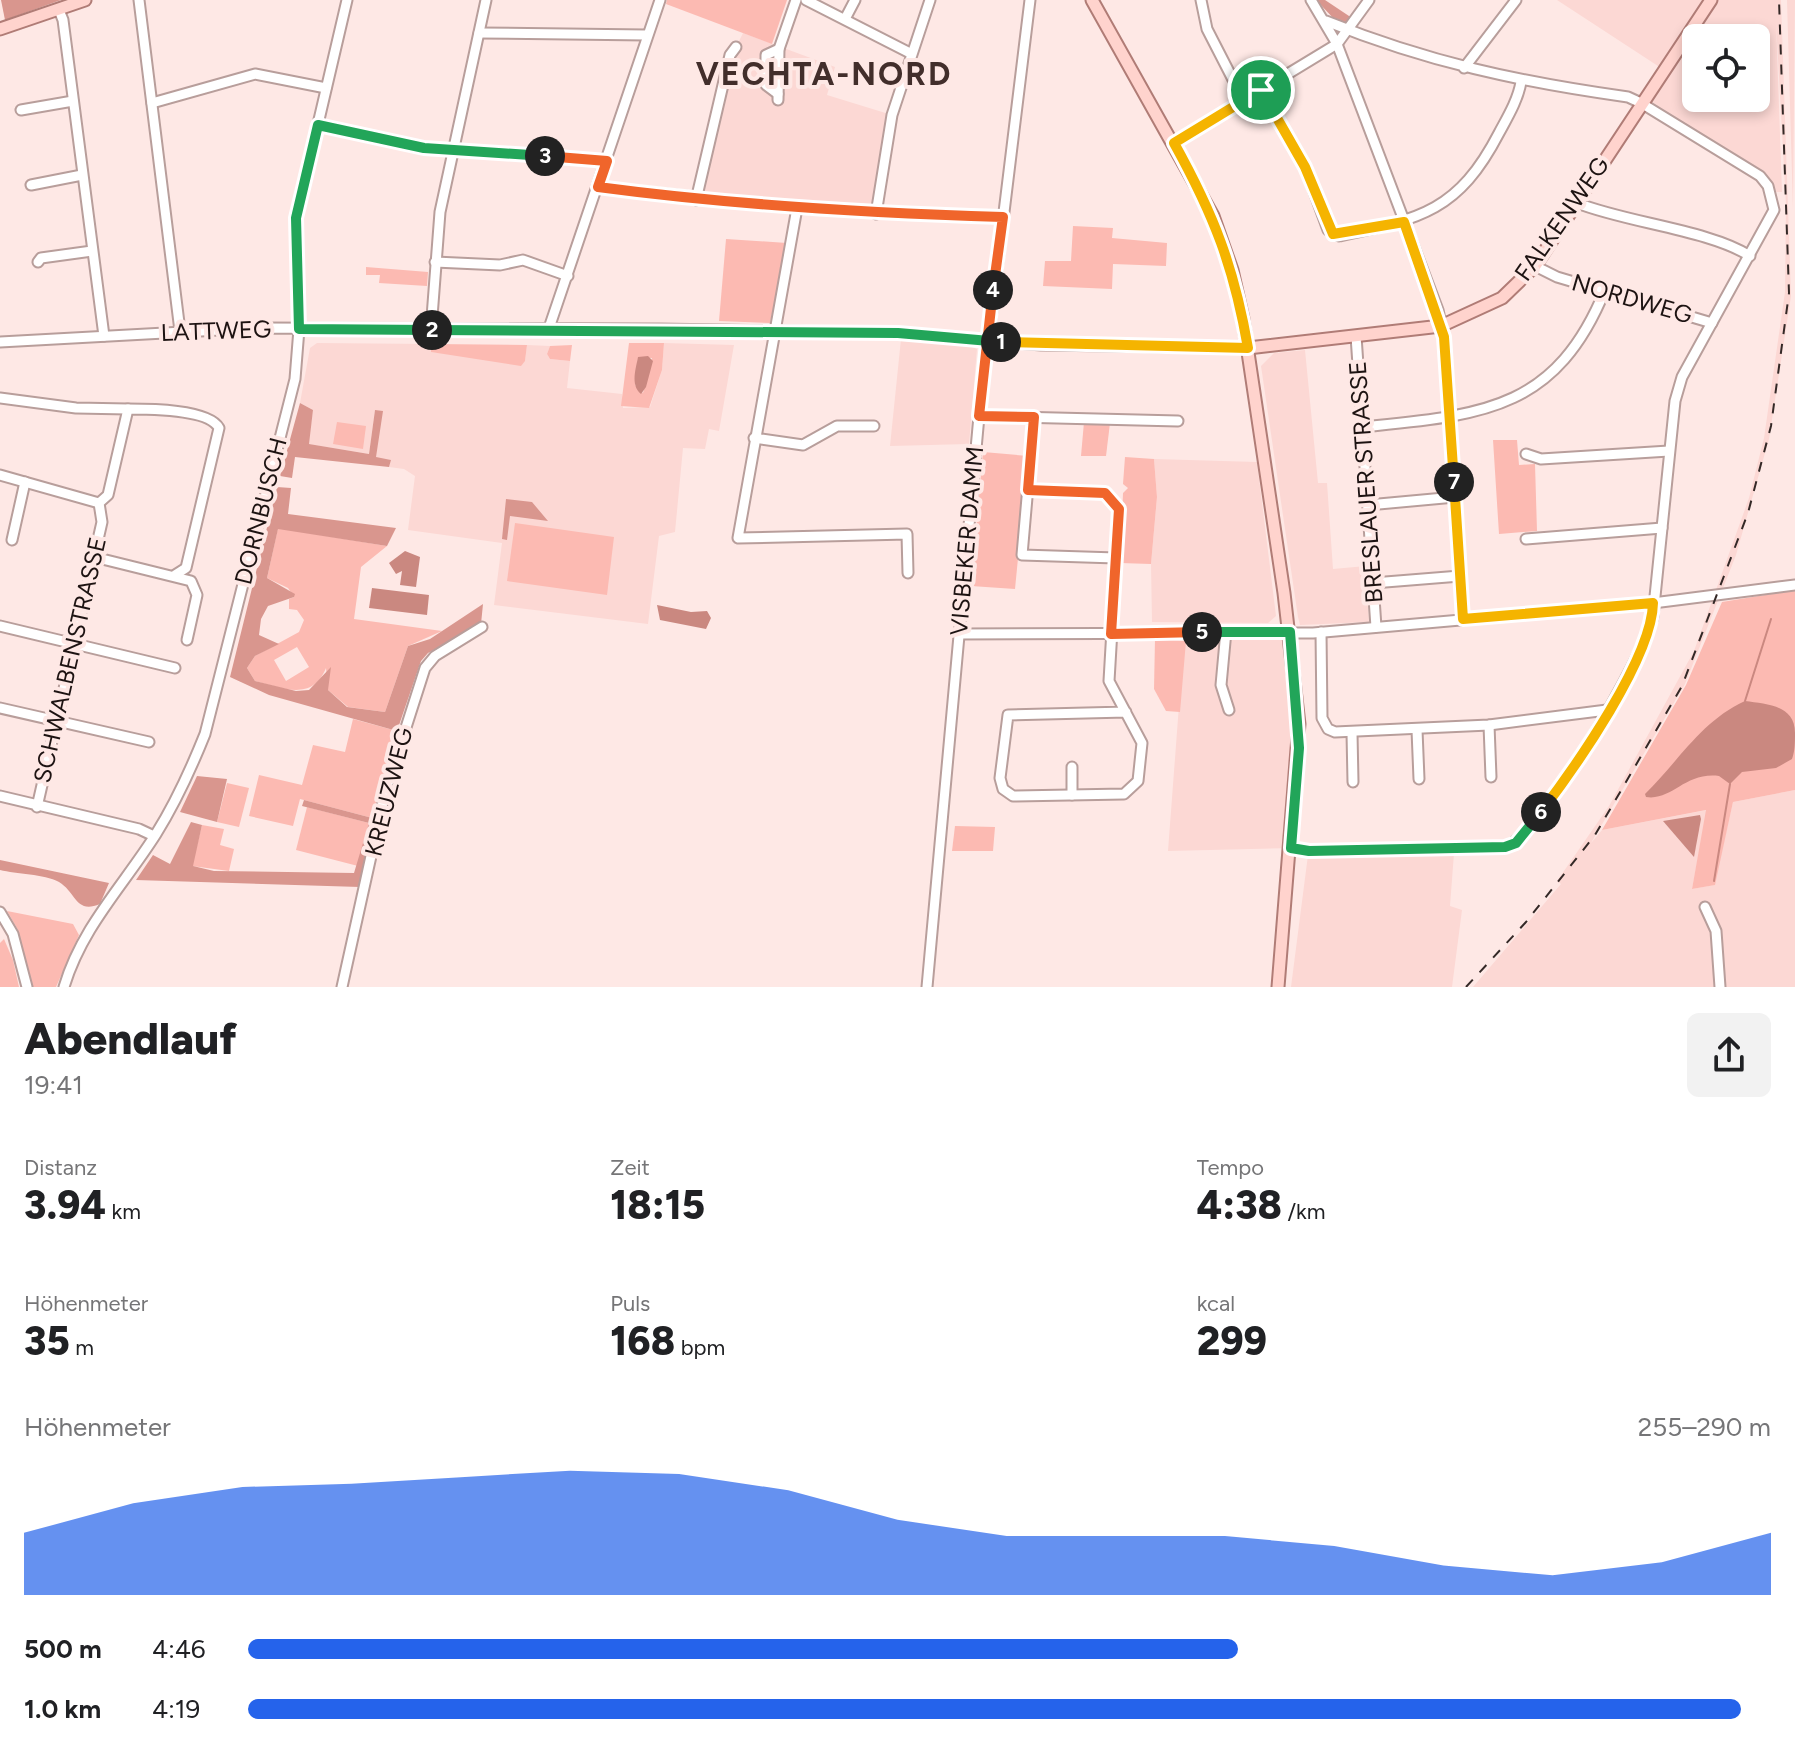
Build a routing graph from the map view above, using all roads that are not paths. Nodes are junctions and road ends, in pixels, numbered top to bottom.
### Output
1 (85, 0) edge
2 (139, 0) edge
3 (347, 0) edge
4 (486, 0) edge
5 (660, 0) edge
6 (796, 0) edge
7 (806, 0) edge
8 (855, 0) edge
9 (930, 0) edge
10 (1030, 0) edge
11 (1092, 0) edge
12 (1201, 0) edge
13 (1311, 0) edge
14 (1369, 0) edge
15 (1516, 0) edge
16 (1711, 0) edge
17 (59, 10) junction
18 (845, 19) junction
19 (1326, 21) junction
20 (0, 29) edge
21 (1349, 30) junction
22 (479, 33) junction
23 (646, 35) junction
24 (1337, 44) junction
25 (736, 47) dead end
26 (910, 53) junction
27 (1464, 68) junction
28 (1521, 82) junction
29 (326, 88) junction
30 (1261, 90) junction
31 (778, 97) dead end
32 (73, 101) junction
33 (1244, 101) junction
34 (152, 103) junction
35 (1641, 103) junction
36 (21, 110) dead end
37 (318, 125) junction
38 (1174, 143) junction
39 (451, 151) junction
40 (607, 161) junction
41 (82, 175) junction
42 (31, 185) dead end
43 (598, 187) junction
44 (696, 200) junction
45 (1577, 203) junction
46 (797, 208) junction
47 (876, 214) junction
48 (1003, 217) junction
49 (1404, 222) junction
50 (92, 251) junction
51 (1750, 256) junction
52 (38, 262) dead end
53 (435, 262) junction
54 (1535, 266) junction
55 (568, 276) junction
56 (1605, 290) junction
57 (1712, 323) junction
58 (1441, 326) junction
59 (299, 329) junction
60 (431, 330) junction
61 (180, 331) junction
62 (548, 331) junction
63 (773, 331) junction
64 (104, 336) junction
65 (1356, 336) junction
66 (987, 341) junction
67 (0, 342) edge
68 (1248, 348) junction
69 (0, 398) edge
70 (128, 409) junction
71 (979, 416) junction
72 (1034, 417) junction
73 (1450, 418) junction
74 (1178, 421) dead end
75 (874, 426) dead end
76 (1362, 427) junction
77 (754, 438) junction
78 (1669, 451) junction
79 (1526, 454) dead end
80 (0, 475) edge
81 (25, 482) junction
82 (1028, 490) junction
83 (1455, 497) junction
84 (99, 503) junction
85 (1368, 505) junction
86 (1662, 528) junction
87 (1526, 539) dead end
88 (12, 540) dead end
89 (94, 557) junction
90 (1116, 558) junction
91 (908, 573) dead end
92 (175, 575) junction
93 (1460, 576) junction
94 (1373, 583) junction
95 (1795, 585) edge
96 (1653, 603) junction
97 (1463, 619) junction
98 (0, 626) edge
99 (482, 627) dead end
100 (1376, 627) junction
101 (1226, 631) junction
102 (1290, 632) junction
103 (1321, 632) junction
104 (958, 634) junction
105 (1111, 634) junction
106 (187, 640) dead end
107 (74, 643) junction
108 (175, 668) dead end
109 (0, 708) edge
110 (1229, 710) dead end
111 (1607, 710) junction
112 (1126, 712) junction
113 (56, 721) junction
114 (1489, 725) junction
115 (1417, 730) junction
116 (1352, 733) junction
117 (149, 742) dead end
118 (1072, 767) dead end
119 (1491, 777) dead end
120 (1419, 779) dead end
121 (1353, 782) dead end
122 (1072, 795) junction
123 (0, 796) edge
124 (37, 807) junction
125 (154, 836) junction
126 (1291, 848) junction
127 (1705, 907) dead end
128 (0, 912) edge
129 (27, 987) edge
130 (64, 987) edge
131 (342, 987) edge
132 (927, 987) edge
133 (1278, 987) edge
134 (1720, 987) edge

1 - 17 main road
2 - 34 street
3 - 29 street, DORNBUSCH
4 - 22 street
5 - 23 street
6 - 31 street
7 - 18 street
8 - 18 street
9 - 26 street
10 - 48 street, VISBEKER DAMM
11 - 38 main road
12 - 33 street
13 - 19 street
14 - 21 street
15 - 27 street
16 - 35 main road, FALKENWEG
17 - 20 main road
17 - 32 street
18 - 26 street
19 - 21 street, NORDWEG
19 - 24 street
21 - 24 street
21 - 27 street, NORDWEG
22 - 23 street
22 - 39 street
23 - 40 street
24 - 30 street
24 - 49 street
25 - 44 street
26 - 47 street
27 - 28 street, NORDWEG
28 - 35 street, NORDWEG
28 - 49 street
29 - 34 street
29 - 37 street, DORNBUSCH
30 - 33 street
30 - 49 street
32 - 36 street
32 - 41 street
33 - 38 street
34 - 61 street
35 - 45 main road, FALKENWEG
35 - 51 street, NORDWEG
37 - 39 street
37 - 59 street, DORNBUSCH
38 - 68 main road
39 - 40 street
39 - 53 street
40 - 43 street
41 - 42 street
41 - 50 street
43 - 44 street
43 - 55 street
44 - 46 street
45 - 51 street
45 - 54 main road, FALKENWEG
46 - 47 street
46 - 63 street
47 - 48 street
48 - 66 street, VISBEKER DAMM
49 - 58 street
50 - 52 street
50 - 64 street
51 - 57 street, NORDWEG
53 - 55 street
53 - 60 street
54 - 56 street, NORDWEG
54 - 58 main road, FALKENWEG
55 - 62 street
56 - 57 street, NORDWEG
56 - 73 street
57 - 78 street
58 - 65 main road, FALKENWEG
58 - 73 street
59 - 60 street, LATTWEG
59 - 61 street, LATTWEG
59 - 125 street, DORNBUSCH
60 - 62 street, LATTWEG
61 - 64 street, LATTWEG
62 - 63 street, LATTWEG
63 - 66 street, LATTWEG
63 - 77 street
64 - 67 street, LATTWEG
65 - 68 main road, FALKENWEG
65 - 76 street, BRESLAUER STRASSE
66 - 68 street, LATTWEG
66 - 71 street, VISBEKER DAMM
68 - 102 main road
69 - 70 street
70 - 84 street, SCHWALBENSTRASSE
70 - 92 street
71 - 72 street
71 - 104 street, VISBEKER DAMM
72 - 74 street
72 - 82 street
73 - 76 street
73 - 83 street
75 - 77 street
76 - 85 street, BRESLAUER STRASSE
77 - 91 street
78 - 79 street
78 - 86 street
80 - 81 street
81 - 84 street
81 - 88 street
82 - 90 street
82 - 90 street
83 - 85 street
83 - 93 street
84 - 89 street, SCHWALBENSTRASSE
85 - 94 street, BRESLAUER STRASSE
86 - 87 street
86 - 96 street
89 - 92 street
89 - 107 street, SCHWALBENSTRASSE
90 - 105 street
92 - 106 street
93 - 94 street
93 - 97 street
94 - 100 street, BRESLAUER STRASSE
95 - 96 street
96 - 97 street
96 - 111 street
97 - 100 street
98 - 107 street
99 - 131 street, KREUZWEG
100 - 103 street
101 - 102 street
101 - 105 street
101 - 110 street
102 - 103 street
102 - 126 main road
103 - 116 street
104 - 105 street
104 - 132 street, VISBEKER DAMM
105 - 112 street
107 - 108 street
107 - 113 street, SCHWALBENSTRASSE
109 - 113 street
111 - 114 street
111 - 126 street
112 - 122 street
112 - 122 street
113 - 117 street
113 - 124 street, SCHWALBENSTRASSE
114 - 115 street
114 - 119 street
115 - 116 street
115 - 120 street
116 - 121 street
118 - 122 street
123 - 124 street
124 - 125 street
125 - 130 street, DORNBUSCH
126 - 133 main road
127 - 134 street
128 - 129 street

